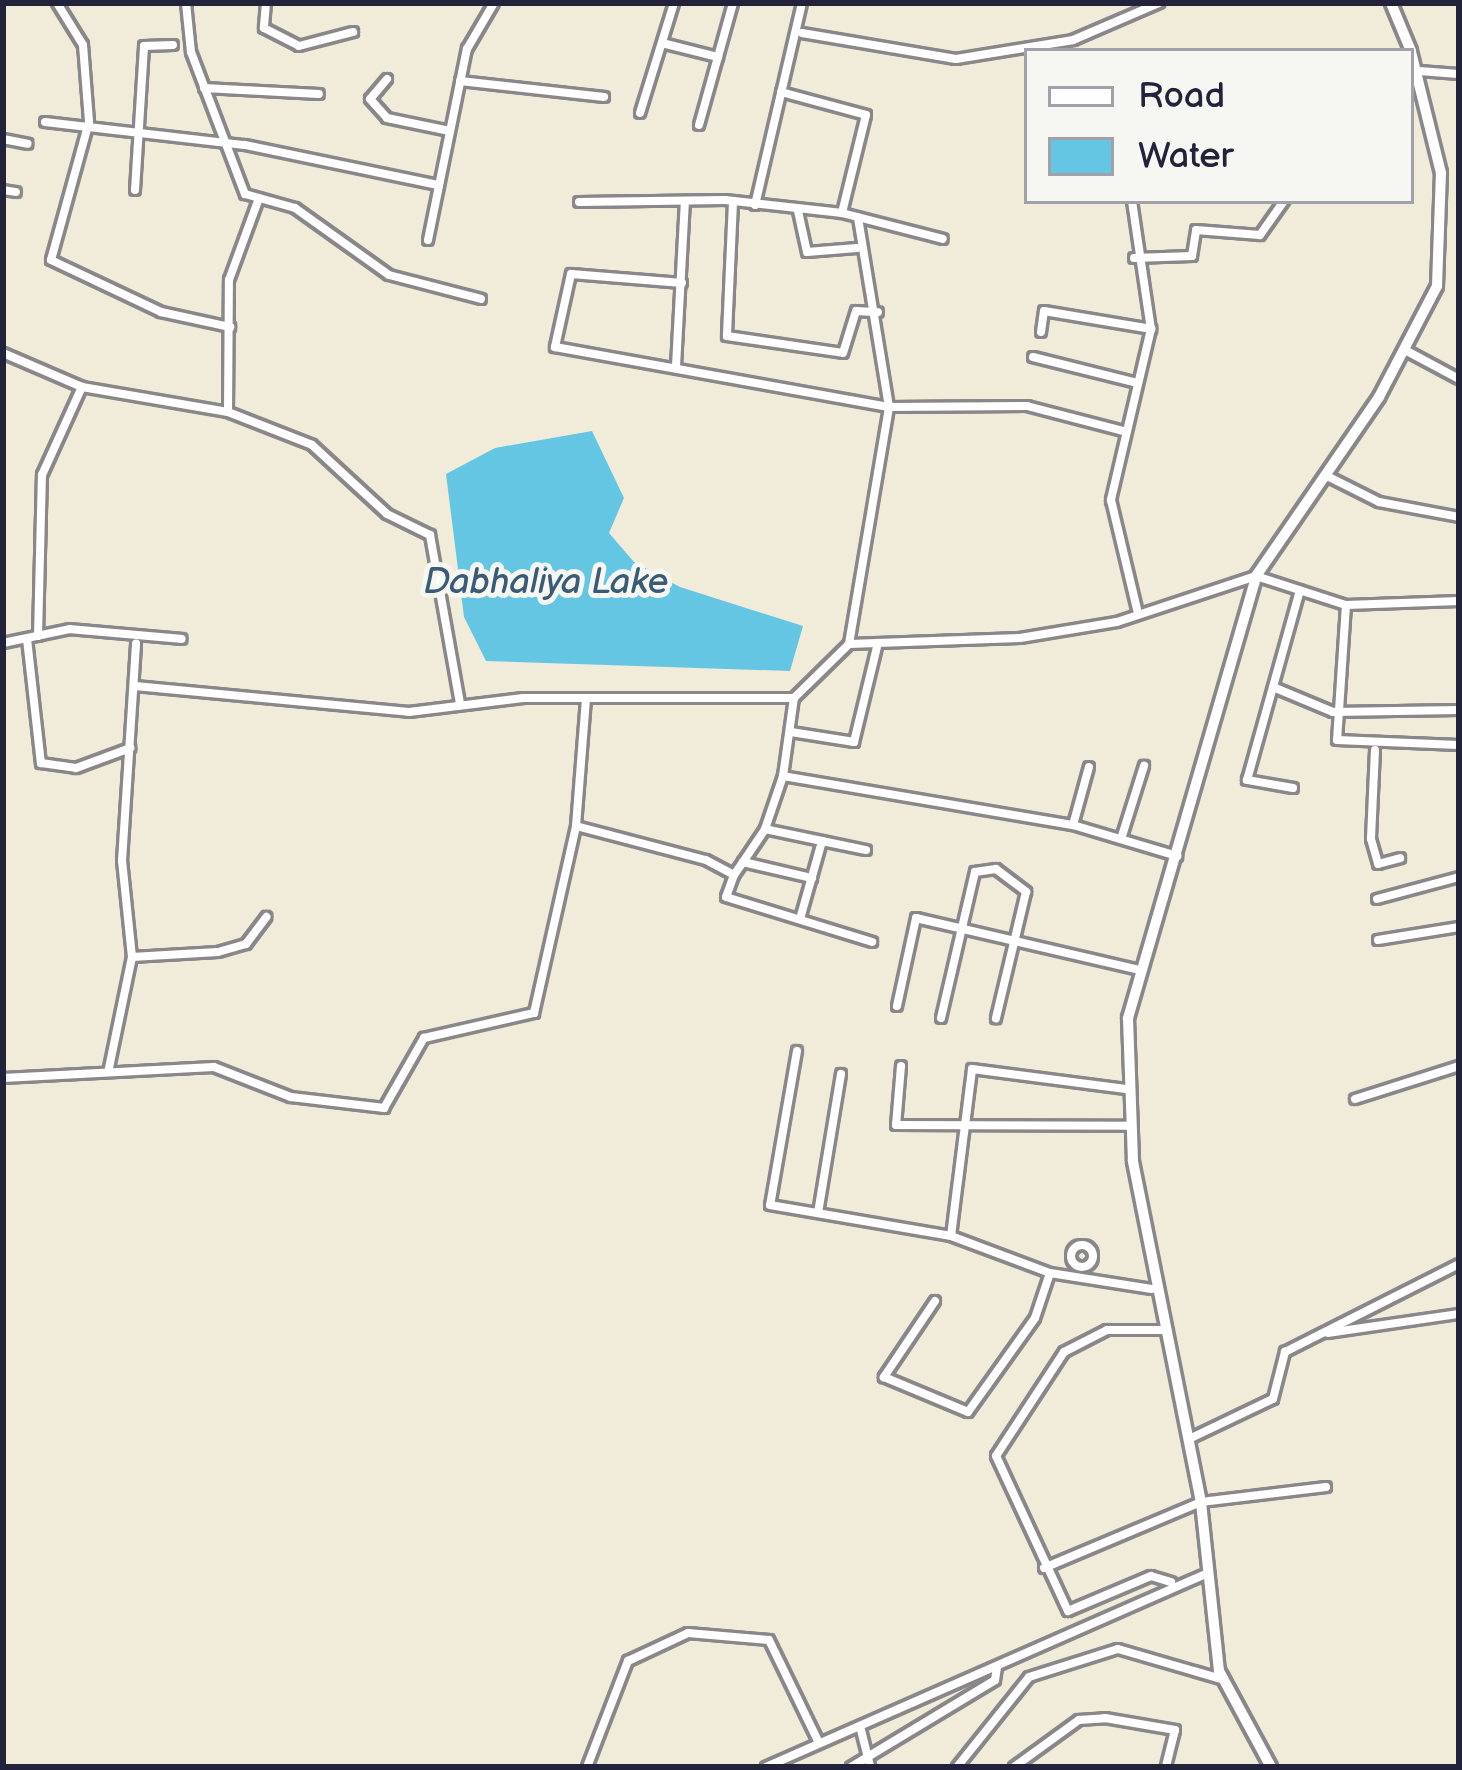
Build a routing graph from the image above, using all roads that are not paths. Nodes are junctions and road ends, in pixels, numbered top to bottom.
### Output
1 (57, 3) edge
2 (186, 3) edge
3 (266, 3) edge
4 (494, 3) edge
5 (674, 3) edge
6 (733, 3) edge
7 (802, 3) edge
8 (1160, 3) edge
9 (1391, 3) edge
10 (353, 32) dead end
11 (802, 33) junction
12 (1073, 40) junction
13 (662, 43) junction
14 (173, 45) dead end
15 (1077, 48) edge
16 (1410, 48) edge
17 (718, 57) junction
18 (1414, 58) edge
19 (1419, 71) junction
20 (1459, 74) edge
21 (387, 79) dead end
22 (460, 81) junction
23 (204, 88) junction
24 (781, 92) junction
25 (320, 94) dead end
26 (1417, 94) edge
27 (604, 97) dead end
28 (640, 113) dead end
29 (45, 122) dead end
30 (89, 122) junction
31 (699, 125) dead end
32 (136, 129) junction
33 (450, 131) junction
34 (3, 139) edge
35 (28, 144) dead end
36 (226, 144) junction
37 (439, 185) junction
38 (3, 190) edge
39 (135, 190) dead end
40 (16, 192) dead end
41 (259, 197) junction
42 (685, 201) junction
43 (579, 202) dead end
44 (733, 202) junction
45 (1132, 204) edge
46 (1283, 204) edge
47 (755, 205) junction
48 (798, 211) junction
49 (842, 213) junction
50 (858, 218) junction
51 (943, 239) dead end
52 (428, 240) dead end
53 (857, 248) junction
54 (1134, 258) junction
55 (682, 284) junction
56 (481, 299) dead end
57 (878, 312) junction
58 (230, 327) junction
59 (1151, 329) junction
60 (1041, 332) dead end
61 (1406, 350) junction
62 (3, 353) edge
63 (1033, 357) dead end
64 (676, 366) junction
65 (1459, 379) edge
66 (1137, 382) junction
67 (82, 387) junction
68 (890, 407) junction
69 (228, 412) junction
70 (1124, 431) junction
71 (1328, 476) junction
72 (1459, 517) edge
73 (1256, 576) junction
74 (1300, 590) junction
75 (1459, 601) edge
76 (1346, 605) junction
77 (1137, 609) junction
78 (38, 636) junction
79 (27, 639) junction
80 (182, 639) dead end
81 (136, 643) junction
82 (878, 643) junction
83 (3, 644) edge
84 (848, 644) junction
85 (135, 686) junction
86 (1273, 687) junction
87 (586, 698) junction
88 (794, 698) junction
89 (460, 704) junction
90 (1459, 710) edge
91 (1333, 712) junction
92 (791, 732) junction
93 (1459, 745) edge
94 (130, 748) junction
95 (1375, 750) junction
96 (1144, 766) dead end
97 (1089, 767) dead end
98 (783, 776) junction
99 (1293, 788) dead end
100 (1073, 825) junction
101 (576, 826) junction
102 (765, 829) junction
103 (1121, 838) junction
104 (822, 841) junction
105 (866, 850) dead end
106 (1177, 856) junction
107 (1400, 859) dead end
108 (743, 862) junction
109 (734, 875) junction
110 (1459, 877) edge
111 (812, 878) junction
112 (1377, 899) dead end
113 (266, 917) dead end
114 (800, 919) junction
115 (1459, 927) edge
116 (960, 932) junction
117 (1378, 940) dead end
118 (872, 942) dead end
119 (1014, 943) junction
120 (132, 956) junction
121 (1139, 970) junction
122 (897, 1006) dead end
123 (941, 1018) dead end
124 (996, 1018) dead end
125 (796, 1051) dead end
126 (901, 1066) dead end
127 (1459, 1066) edge
128 (109, 1068) junction
129 (841, 1074) dead end
130 (3, 1078) edge
131 (1126, 1089) junction
132 (1355, 1099) dead end
133 (1130, 1126) junction
134 (966, 1128) junction
135 (818, 1213) junction
136 (951, 1236) junction
137 (1459, 1264) edge
138 (1050, 1273) junction
139 (1152, 1288) junction
140 (934, 1300) dead end
141 (1459, 1314) edge
142 (1164, 1330) junction
143 (1328, 1333) junction
144 (1189, 1439) junction
145 (1326, 1486) dead end
146 (1201, 1502) junction
147 (1044, 1568) junction
148 (1208, 1573) junction
149 (1171, 1582) junction
150 (997, 1668) junction
151 (1221, 1679) junction
152 (861, 1730) junction
153 (819, 1743) junction
154 (788, 1762) edge
155 (869, 1762) edge
156 (587, 1767) edge
157 (766, 1767) edge
158 (851, 1767) edge
159 (957, 1767) edge
160 (1014, 1767) edge
161 (1166, 1767) edge
162 (1271, 1767) edge

1 - 30 street
2 - 23 street
3 - 10 street
4 - 22 street
5 - 13 street
6 - 17 street
7 - 11 street
8 - 12 street
9 - 16 street
11 - 12 street
11 - 24 street
12 - 15 street
13 - 17 street
13 - 28 street
14 - 32 street
17 - 31 street
18 - 19 street
19 - 20 street
19 - 26 street
21 - 33 street
22 - 27 street
22 - 33 street
23 - 25 street
23 - 36 street
24 - 47 street
24 - 49 street
26 - 61 street
29 - 30 street
30 - 32 street
30 - 58 street
32 - 36 street
32 - 39 street
33 - 37 street
34 - 35 street
36 - 37 street
36 - 41 street
37 - 52 street
38 - 40 street
41 - 56 street
41 - 58 street
42 - 43 street
42 - 44 street
42 - 55 street
44 - 47 street
44 - 57 street
45 - 54 street
46 - 54 street
47 - 48 street
48 - 49 street
48 - 53 street
49 - 50 street
50 - 51 street
50 - 53 street
53 - 57 street
54 - 59 street
55 - 64 street
55 - 64 street
57 - 68 street
58 - 69 street
59 - 60 street
59 - 66 street
61 - 65 street
61 - 71 street
62 - 67 street
63 - 66 street
64 - 68 street
66 - 70 street
67 - 69 street
67 - 78 street
68 - 70 street
68 - 84 street
69 - 89 street
70 - 77 street
71 - 72 street
71 - 73 street
73 - 74 street
73 - 77 street
73 - 106 street
74 - 76 street
74 - 86 street
75 - 76 street
76 - 91 street
77 - 82 street
78 - 79 street
78 - 81 street
79 - 83 street
79 - 94 street
80 - 81 street
81 - 85 street
82 - 84 street
82 - 92 street
84 - 88 street
85 - 89 street
85 - 94 street
86 - 91 street
86 - 99 street
87 - 88 street
87 - 89 street
87 - 101 street
88 - 92 street
90 - 91 street
91 - 95 street
92 - 98 street
93 - 95 street
94 - 120 street
95 - 107 street
96 - 103 street
97 - 100 street
98 - 100 street
98 - 102 street
100 - 103 street
101 - 109 street
101 - 128 street
102 - 104 street
102 - 108 street
103 - 106 street
104 - 105 street
104 - 111 street
106 - 121 street
108 - 109 street
108 - 111 street
109 - 114 street
110 - 112 street
111 - 114 street
113 - 120 street
114 - 118 street
115 - 117 street
116 - 119 street
116 - 119 street
116 - 122 street
116 - 123 street
119 - 121 street
119 - 124 street
120 - 128 street
121 - 131 street
125 - 135 street
126 - 134 street
127 - 132 street
128 - 130 street
129 - 135 street
131 - 133 street
131 - 134 street
133 - 134 street
133 - 139 street
134 - 136 street
135 - 136 street
136 - 138 street
137 - 143 street
138 - 139 street
138 - 140 street
139 - 142 street
141 - 143 street
142 - 144 street
142 - 147 street
143 - 144 street
144 - 146 street
145 - 146 street
146 - 147 street
146 - 148 street
147 - 149 street
148 - 149 street
148 - 151 street
149 - 150 street
150 - 152 street
150 - 155 street
151 - 159 street
151 - 162 street
152 - 153 street
152 - 155 street
153 - 154 street
153 - 156 street
154 - 157 street
155 - 158 street
160 - 161 street

